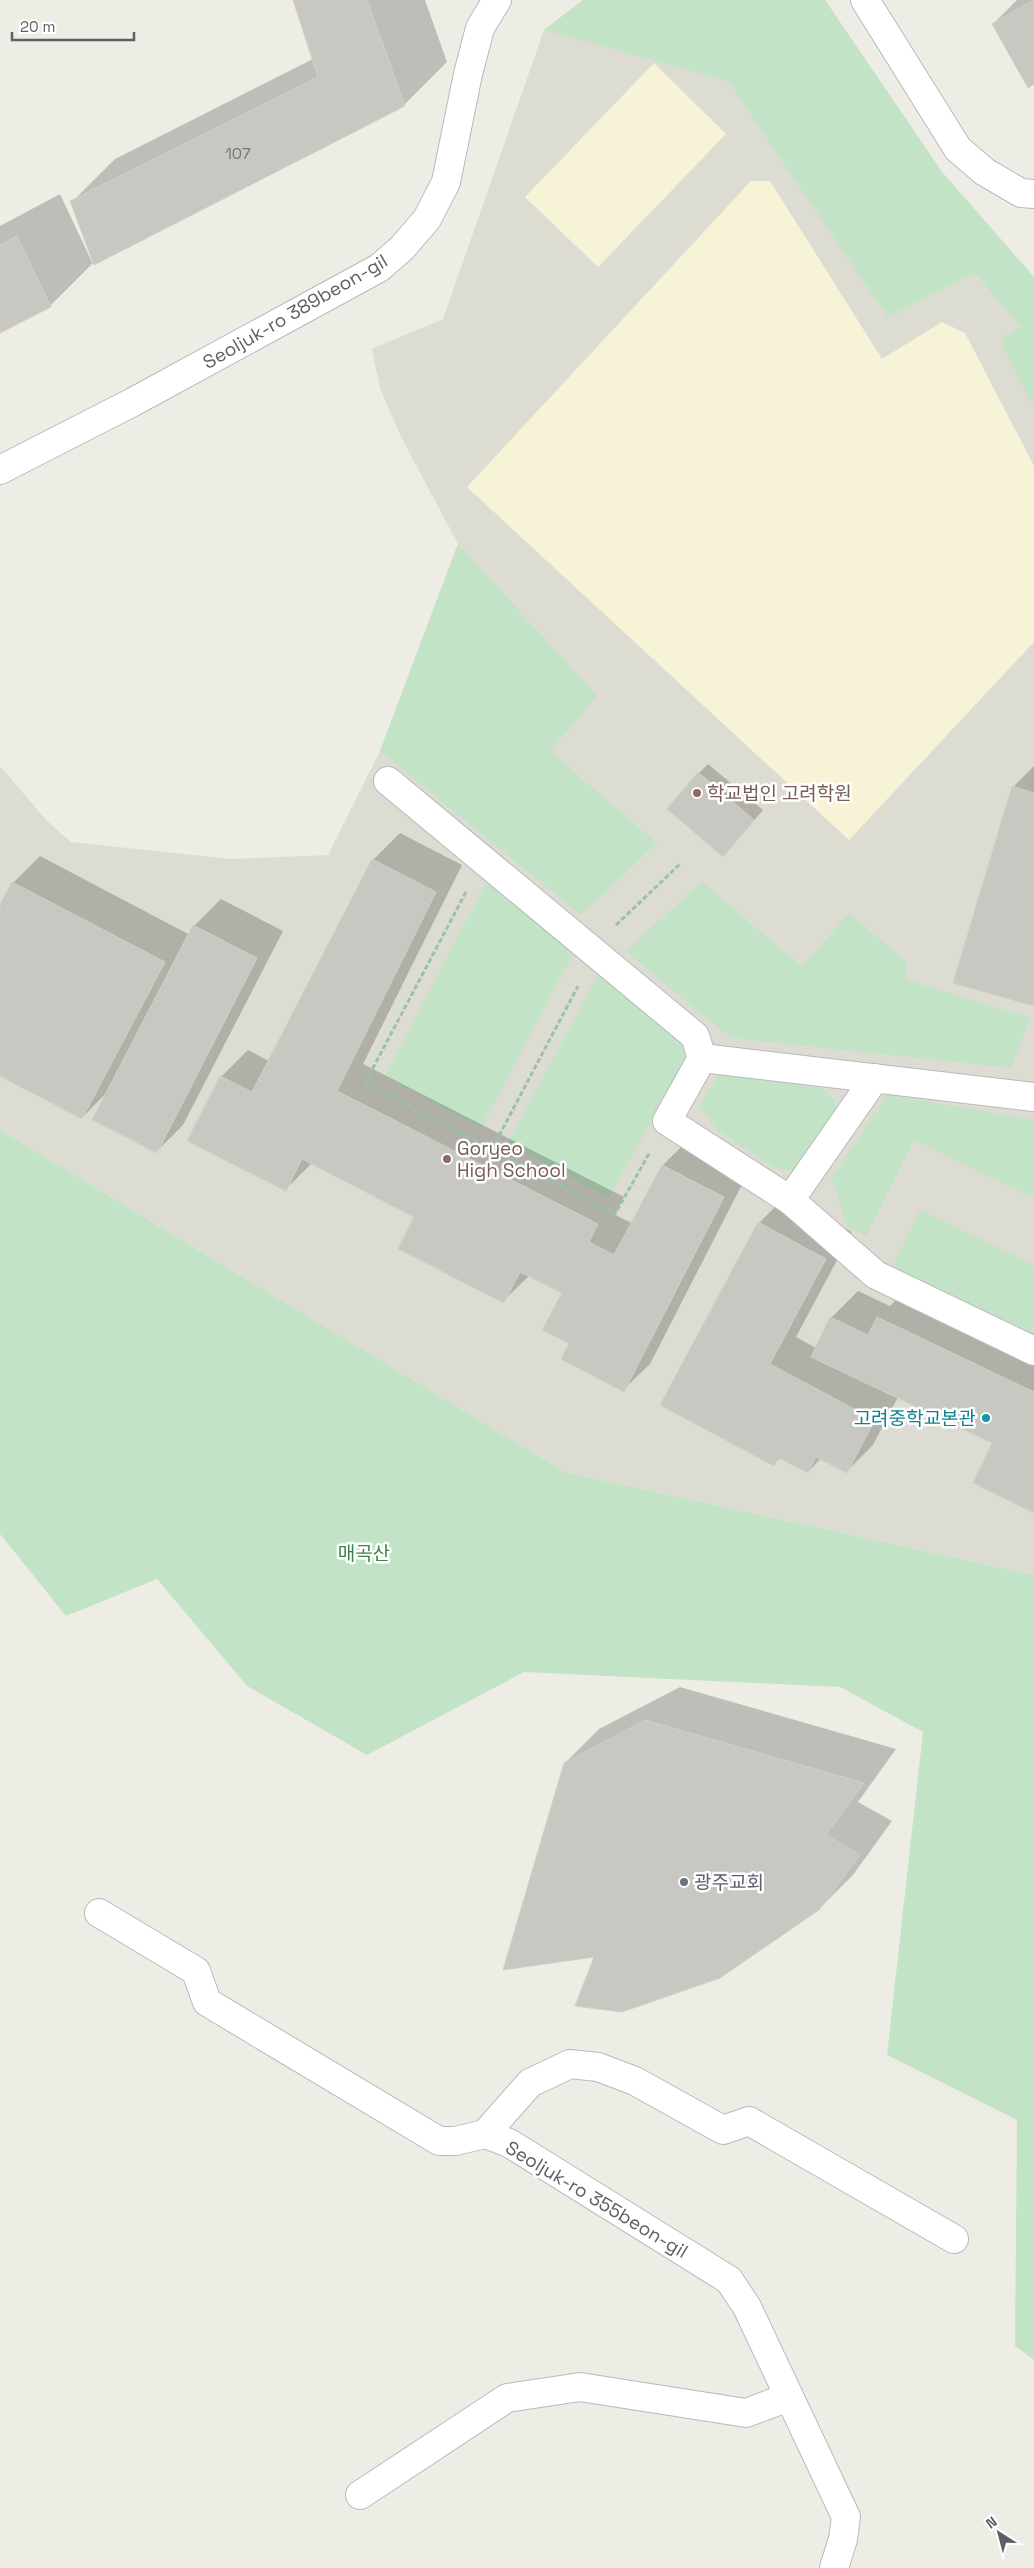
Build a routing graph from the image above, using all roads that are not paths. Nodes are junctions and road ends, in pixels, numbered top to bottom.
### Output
1 (497, 0) edge
2 (865, 0) edge
3 (1034, 194) edge
4 (0, 470) edge
5 (388, 781) dead end
6 (702, 1058) junction
7 (875, 1078) junction
8 (1034, 1097) edge
9 (790, 1200) junction
10 (1034, 1351) edge
11 (99, 1913) dead end
12 (485, 2134) junction
13 (954, 2239) dead end
14 (789, 2397) junction
15 (360, 2495) dead end
16 (834, 2568) edge

1 - 4 street, Seoljuk-ro 389beon-gil
2 - 3 street
5 - 6 street
6 - 7 street
6 - 9 street
7 - 8 street
7 - 9 street
9 - 10 street
11 - 12 street, Seoljuk-ro 355beon-gil
12 - 13 street
12 - 14 street, Seoljuk-ro 355beon-gil
14 - 15 street
14 - 16 street, Seoljuk-ro 355beon-gil

